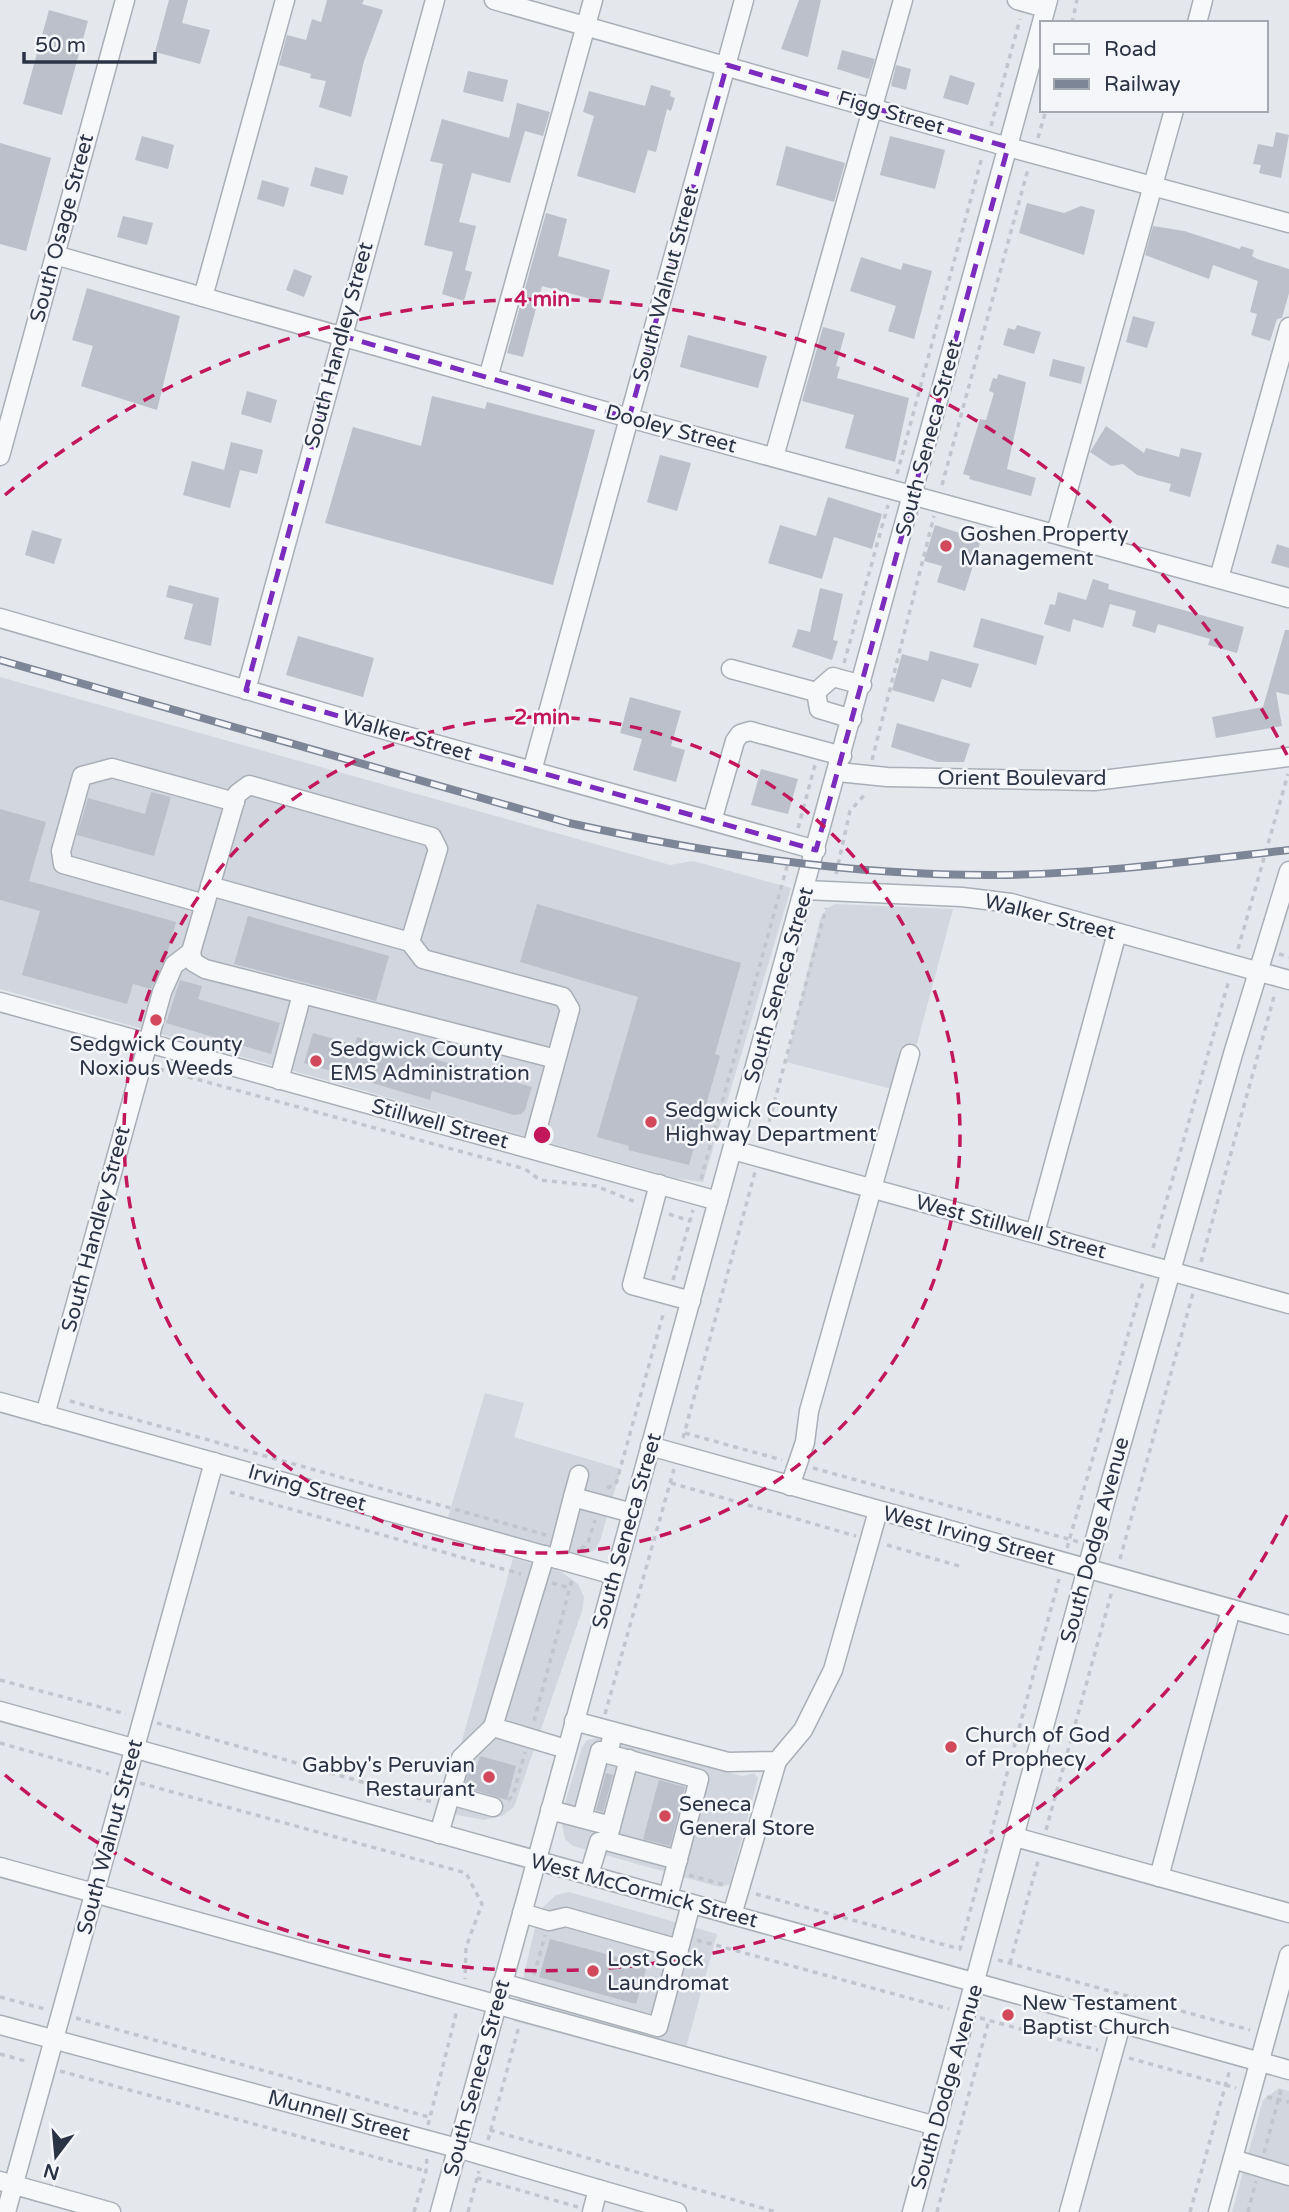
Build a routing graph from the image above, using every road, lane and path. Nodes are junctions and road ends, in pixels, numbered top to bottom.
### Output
1 (125, 0) edge
2 (285, 0) edge
3 (435, 0) edge
4 (494, 0) edge
5 (593, 0) edge
6 (744, 0) edge
7 (903, 0) edge
8 (1077, 0) edge
9 (1203, 0) edge
10 (1021, 1) edge
11 (1046, 4) edge
12 (1041, 21) edge
13 (1072, 21) edge
14 (1198, 21) edge
15 (586, 26) junction
16 (1040, 26) edge
17 (727, 65) junction
18 (873, 108) junction
19 (1173, 112) edge
20 (987, 141) junction
21 (1008, 146) junction
22 (1153, 186) junction
23 (1289, 223) edge
24 (55, 255) junction
25 (203, 297) junction
26 (1289, 327) edge
27 (342, 336) junction
28 (488, 378) junction
29 (629, 418) junction
30 (0, 456) edge
31 (774, 457) junction
32 (893, 488) junction
33 (914, 494) junction
34 (1056, 533) junction
35 (1219, 578) junction
36 (1289, 598) edge
37 (0, 618) edge
38 (731, 669) dead end
39 (840, 679) junction
40 (862, 685) junction
41 (246, 690) junction
42 (816, 692) junction
43 (852, 719) junction
44 (820, 750) junction
45 (1289, 757) edge
46 (840, 764) junction
47 (533, 771) junction
48 (235, 802) junction
49 (712, 821) junction
50 (793, 843) junction
51 (816, 850) junction
52 (1289, 871) edge
53 (210, 886) junction
54 (805, 890) junction
55 (205, 904) junction
56 (1117, 933) junction
57 (410, 942) junction
58 (191, 952) junction
59 (1286, 956) dead end
60 (1261, 972) junction
61 (1284, 978) edge
62 (302, 994) junction
63 (0, 1002) edge
64 (147, 1043) junction
65 (909, 1054) dead end
66 (556, 1059) junction
67 (158, 1069) dead end
68 (279, 1080) junction
69 (532, 1148) junction
70 (733, 1150) junction
71 (659, 1184) junction
72 (872, 1188) junction
73 (697, 1195) junction
74 (718, 1201) junction
75 (652, 1208) junction
76 (690, 1221) junction
77 (1035, 1233) junction
78 (1171, 1271) junction
79 (1197, 1278) junction
80 (669, 1295) junction
81 (691, 1301) junction
82 (1289, 1304) edge
83 (70, 1401) dead end
84 (0, 1402) edge
85 (45, 1415) junction
86 (684, 1432) dead end
87 (650, 1446) junction
88 (214, 1462) junction
89 (798, 1464) junction
90 (579, 1475) dead end
91 (670, 1483) dead end
92 (790, 1486) junction
93 (230, 1492) dead end
94 (573, 1497) junction
95 (599, 1504) junction
96 (878, 1511) junction
97 (632, 1513) junction
98 (562, 1540) junction
99 (869, 1540) junction
100 (584, 1546) junction
101 (1093, 1546) junction
102 (1121, 1555) junction
103 (551, 1557) junction
104 (576, 1564) junction
105 (958, 1566) dead end
106 (1087, 1569) junction
107 (614, 1575) junction
108 (1115, 1576) junction
109 (538, 1579) junction
110 (570, 1588) junction
111 (1231, 1609) junction
112 (1289, 1625) edge
113 (0, 1680) edge
114 (0, 1711) edge
115 (142, 1719) junction
116 (574, 1721) junction
117 (493, 1727) junction
118 (613, 1733) junction
119 (529, 1738) junction
120 (0, 1743) edge
121 (134, 1748) junction
122 (565, 1754) junction
123 (608, 1754) junction
124 (629, 1759) junction
125 (777, 1761) junction
126 (595, 1768) junction
127 (125, 1779) junction
128 (448, 1801) junction
129 (498, 1806) joint
130 (550, 1810) junction
131 (582, 1818) junction
132 (609, 1833) junction
133 (439, 1834) junction
134 (1015, 1837) junction
135 (1042, 1845) junction
136 (678, 1860) junction
137 (536, 1861) junction
138 (0, 1867) edge
139 (589, 1875) junction
140 (1159, 1877) junction
141 (94, 1894) junction
142 (668, 1897) junction
143 (691, 1904) junction
144 (522, 1913) junction
145 (1289, 1913) edge
146 (733, 1915) junction
147 (549, 1921) junction
148 (681, 1943) junction
149 (960, 1950) dead end
150 (1289, 1955) edge
151 (983, 1956) junction
152 (1010, 1963) junction
153 (502, 1983) junction
154 (976, 1983) junction
155 (529, 1991) junction
156 (461, 1996) junction
157 (0, 1997) edge
158 (496, 2006) junction
159 (523, 2013) junction
160 (62, 2014) junction
161 (967, 2014) junction
162 (989, 2020) junction
163 (1121, 2024) junction
164 (0, 2025) edge
165 (1241, 2028) junction
166 (1268, 2035) junction
167 (54, 2040) junction
168 (0, 2054) edge
169 (1113, 2054) junction
170 (1233, 2055) junction
171 (1260, 2062) junction
172 (47, 2067) junction
173 (1288, 2070) edge
174 (1225, 2085) junction
175 (1252, 2092) junction
176 (1278, 2099) junction
177 (1289, 2102) edge
178 (429, 2117) junction
179 (936, 2126) junction
180 (490, 2130) junction
181 (428, 2140) junction
182 (457, 2148) junction
183 (483, 2156) junction
184 (1233, 2159) junction
185 (1260, 2167) junction
186 (426, 2171) junction
187 (1289, 2176) edge
188 (477, 2178) junction
189 (7, 2183) edge
190 (598, 2189) junction
191 (6, 2212) edge
192 (111, 2212) edge
193 (414, 2212) edge
194 (440, 2212) edge
195 (468, 2212) edge
196 (592, 2212) edge
197 (677, 2212) edge
198 (776, 2212) edge
199 (912, 2212) edge
200 (937, 2212) edge
201 (1069, 2212) edge
202 (1190, 2212) edge
203 (1218, 2212) edge
204 (1248, 2212) edge

1 - 24 street, South Osage Street
2 - 25 street
3 - 27 street, South Handley Street
4 - 15 street, Figg Street
5 - 15 street
6 - 17 street, South Walnut Street
7 - 18 street
8 - 13 path
9 - 14 street
10 - 11 street
10 - 20 path
11 - 12 street, South Seneca Street
15 - 17 street, Figg Street
15 - 28 street
16 - 21 street, South Seneca Street
17 - 18 street, Figg Street
17 - 29 street, South Walnut Street
18 - 20 street, Figg Street
18 - 31 street
19 - 22 street
20 - 21 street, Figg Street
20 - 32 path
21 - 22 street, Figg Street
21 - 33 street, South Seneca Street
22 - 23 street, Figg Street
22 - 34 street
24 - 25 street, Dooley Street
24 - 30 street, South Osage Street
25 - 27 street, Dooley Street
26 - 35 street
27 - 28 street, Dooley Street
27 - 41 street, South Handley Street
28 - 29 street, Dooley Street
29 - 31 street, Dooley Street
29 - 47 street, South Walnut Street
31 - 32 street, Dooley Street
32 - 33 street, Dooley Street
32 - 39 path
33 - 34 street, Dooley Street
33 - 40 street, South Seneca Street
34 - 35 street, Dooley Street
35 - 36 street, Dooley Street
37 - 41 street, Walker Street
38 - 42 street
39 - 40 street
39 - 42 street
40 - 43 street, South Seneca Street
41 - 47 street, Walker Street
42 - 43 street
43 - 46 street, South Seneca Street
44 - 46 street, Orient Boulevard
44 - 49 street, Orient Boulevard
44 - 50 path
45 - 46 street, Orient Boulevard
46 - 51 street, South Seneca Street
47 - 49 street, Walker Street
48 - 53 street
48 - 55 street
48 - 57 street
49 - 50 street, Walker Street
50 - 51 street, Walker Street
50 - 73 path
51 - 54 street, South Seneca Street
52 - 60 street, South Dodge Avenue
53 - 55 street
53 - 57 street
54 - 56 street, Walker Street
54 - 70 street, South Seneca Street
55 - 58 street
56 - 60 street, Walker Street
56 - 77 street
57 - 66 street
58 - 62 street
58 - 64 street, South Handley Street
59 - 61 path
60 - 61 street, Walker Street
60 - 78 street, South Dodge Avenue
61 - 79 path
62 - 66 street
62 - 68 street
63 - 64 street, Stillwell Street
64 - 68 street, Stillwell Street
64 - 85 street, South Handley Street
65 - 72 street
66 - 69 street
67 - 75 path
68 - 69 street, Stillwell Street
69 - 71 street, Stillwell Street
70 - 72 street, West Stillwell Street
70 - 74 street, South Seneca Street
71 - 73 street, Stillwell Street
71 - 75 street
72 - 77 street, West Stillwell Street
72 - 89 street
73 - 74 street, Stillwell Street
73 - 76 path
74 - 81 street, South Seneca Street
75 - 76 path
75 - 80 street
76 - 80 path
77 - 78 street, West Stillwell Street
78 - 79 street, West Stillwell Street
78 - 101 street, South Dodge Avenue
79 - 82 street, West Stillwell Street
79 - 102 path
80 - 81 street
80 - 95 path
81 - 87 street, South Seneca Street
83 - 98 path
84 - 85 street, Irving Street
85 - 88 street, Irving Street
86 - 89 path
87 - 92 street, West Irving Street
87 - 97 street, South Seneca Street
88 - 103 street, Irving Street
88 - 115 street, South Walnut Street
89 - 92 street
89 - 101 path
90 - 94 street
91 - 99 path
92 - 96 street, West Irving Street
93 - 109 path
94 - 95 street
94 - 98 street
95 - 97 street
95 - 100 path
96 - 99 street
96 - 106 street, West Irving Street
97 - 107 street, South Seneca Street
98 - 100 path
98 - 103 street
99 - 105 path
99 - 125 street
100 - 104 path
101 - 102 path
101 - 106 street, South Dodge Avenue
102 - 108 path
103 - 104 street, Irving Street
103 - 109 street
104 - 107 street, Irving Street
104 - 110 path
106 - 108 street, West Irving Street
106 - 134 street, South Dodge Avenue
107 - 116 street, South Seneca Street
108 - 111 street, West Irving Street
108 - 135 path
109 - 110 path
109 - 117 street
110 - 119 path
111 - 112 street, West Irving Street
111 - 140 street
113 - 115 path
114 - 121 street, West McCormick Street
115 - 121 street, South Walnut Street
115 - 128 path
116 - 118 street
116 - 122 street, South Seneca Street
117 - 119 street
117 - 128 street
118 - 123 street
118 - 125 street
119 - 122 street
119 - 129 path
120 - 127 path
121 - 127 street, South Walnut Street
121 - 133 street, West McCormick Street
122 - 126 street
122 - 130 street, South Seneca Street
123 - 124 street
123 - 126 street
124 - 132 street
124 - 136 street
125 - 146 street
126 - 131 street
127 - 141 street, South Walnut Street
127 - 156 path
128 - 129 street
128 - 133 street
130 - 131 street
130 - 137 street, South Seneca Street
131 - 132 street
132 - 136 street
132 - 139 street
133 - 137 street, West McCormick Street
134 - 135 street
134 - 151 street, South Dodge Avenue
135 - 140 street
135 - 152 path
136 - 142 street
137 - 139 street, West McCormick Street
137 - 144 street, South Seneca Street
138 - 141 street
139 - 142 street, West McCormick Street
140 - 145 street
141 - 156 street
141 - 160 street, South Walnut Street
142 - 143 street, West McCormick Street
143 - 146 street, West McCormick Street
143 - 148 street
144 - 147 street
144 - 153 street, South Seneca Street
146 - 154 street, West McCormick Street
147 - 148 street
147 - 155 path
148 - 155 street
148 - 161 path
149 - 151 path
150 - 166 street
151 - 152 path
151 - 154 street, South Dodge Avenue
152 - 165 path
153 - 155 street
153 - 158 street, South Seneca Street
154 - 161 street, South Dodge Avenue
154 - 163 street, West McCormick Street
156 - 158 street
156 - 178 path
157 - 160 path
158 - 159 street
158 - 182 street, South Seneca Street
159 - 179 street
159 - 180 path
160 - 167 street, South Walnut Street
160 - 178 path
161 - 162 path
161 - 179 street, South Dodge Avenue
162 - 169 path
162 - 200 path
163 - 169 street
163 - 170 street, West McCormick Street
164 - 167 street, Munnell Street
165 - 166 path
165 - 170 path
166 - 171 street
167 - 172 street, South Walnut Street
167 - 181 street, Munnell Street
168 - 172 path
169 - 174 path
169 - 201 street
170 - 171 street, West McCormick Street
170 - 174 path
171 - 173 street, West McCormick Street
171 - 175 street
172 - 186 path
172 - 189 street, South Walnut Street
173 - 176 path
174 - 175 path
174 - 202 path
175 - 176 path
175 - 184 street
176 - 177 path
176 - 185 path
178 - 181 path
179 - 199 street, South Dodge Avenue
180 - 183 path
180 - 198 path
181 - 182 street, Munnell Street
181 - 186 path
182 - 183 street, Munnell Street
182 - 194 street, South Seneca Street
183 - 188 path
183 - 190 street, Munnell Street
184 - 185 street
184 - 203 street
185 - 187 street
185 - 204 path
186 - 193 path
188 - 195 path
188 - 196 path
189 - 191 street, South Walnut Street
189 - 192 street
190 - 196 street
190 - 197 street, Munnell Street

